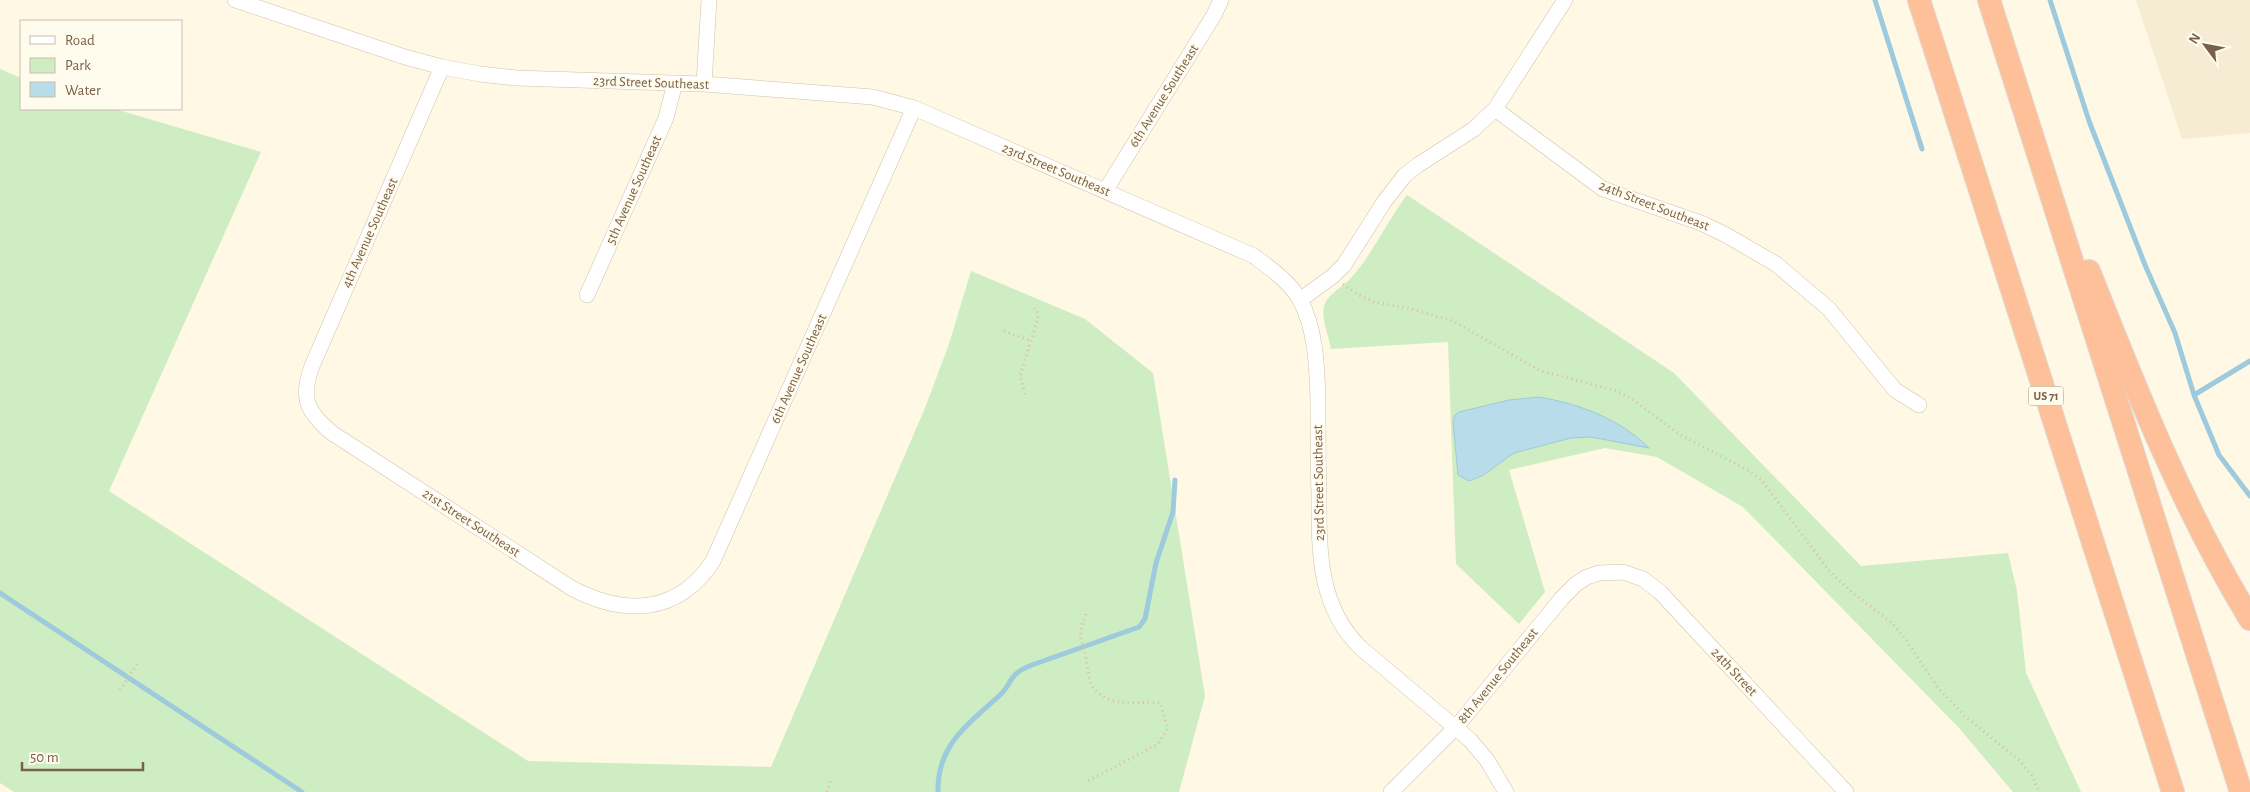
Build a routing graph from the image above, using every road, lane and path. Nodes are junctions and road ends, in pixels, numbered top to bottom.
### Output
1 (235, 0) edge
2 (709, 0) edge
3 (1221, 0) edge
4 (1565, 0) edge
5 (1919, 0) edge
6 (1989, 0) edge
7 (2004, 47) junction
8 (442, 67) junction
9 (675, 83) junction
10 (704, 84) junction
11 (914, 108) junction
12 (1495, 109) junction
13 (1105, 191) junction
14 (1333, 276) junction
15 (587, 295) dead end
16 (1300, 300) junction
17 (1034, 308) dead end
18 (1004, 331) dead end
19 (1031, 341) junction
20 (1024, 394) dead end
21 (306, 401) joint
22 (1919, 405) dead end
23 (1611, 571) joint
24 (654, 604) joint
25 (1086, 614) dead end
26 (2250, 619) edge
27 (137, 664) dead end
28 (120, 690) dead end
29 (1456, 726) junction
30 (831, 779) dead end
31 (1088, 781) dead end
32 (827, 792) edge
33 (1391, 792) edge
34 (1506, 792) edge
35 (1846, 792) edge
36 (2039, 792) edge
37 (2173, 792) edge
38 (2241, 792) edge

1 - 8 street, 23rd Street Southeast
2 - 10 street
3 - 13 street, 6th Avenue Southeast
4 - 12 street
5 - 37 highway, US 71
6 - 7 highway
7 - 26 highway
7 - 38 highway
8 - 9 street, 23rd Street Southeast
8 - 21 street, 4th Avenue Southeast
9 - 10 street, 23rd Street Southeast
9 - 15 street, 5th Avenue Southeast
10 - 11 street, 23rd Street Southeast
11 - 13 street, 23rd Street Southeast
11 - 24 street, 6th Avenue Southeast
12 - 14 street
12 - 22 street, 24th Street Southeast
13 - 16 street, 23rd Street Southeast
14 - 16 street
14 - 36 path
16 - 29 street, 23rd Street Southeast
17 - 19 path
18 - 19 path
19 - 20 path
21 - 24 street, 21st Street Southeast
23 - 29 street, 8th Avenue Southeast
23 - 35 street, 24th Street
25 - 31 path
27 - 28 path
29 - 33 street, 8th Avenue Southeast
29 - 34 street, 23rd Street Southeast
30 - 32 path

